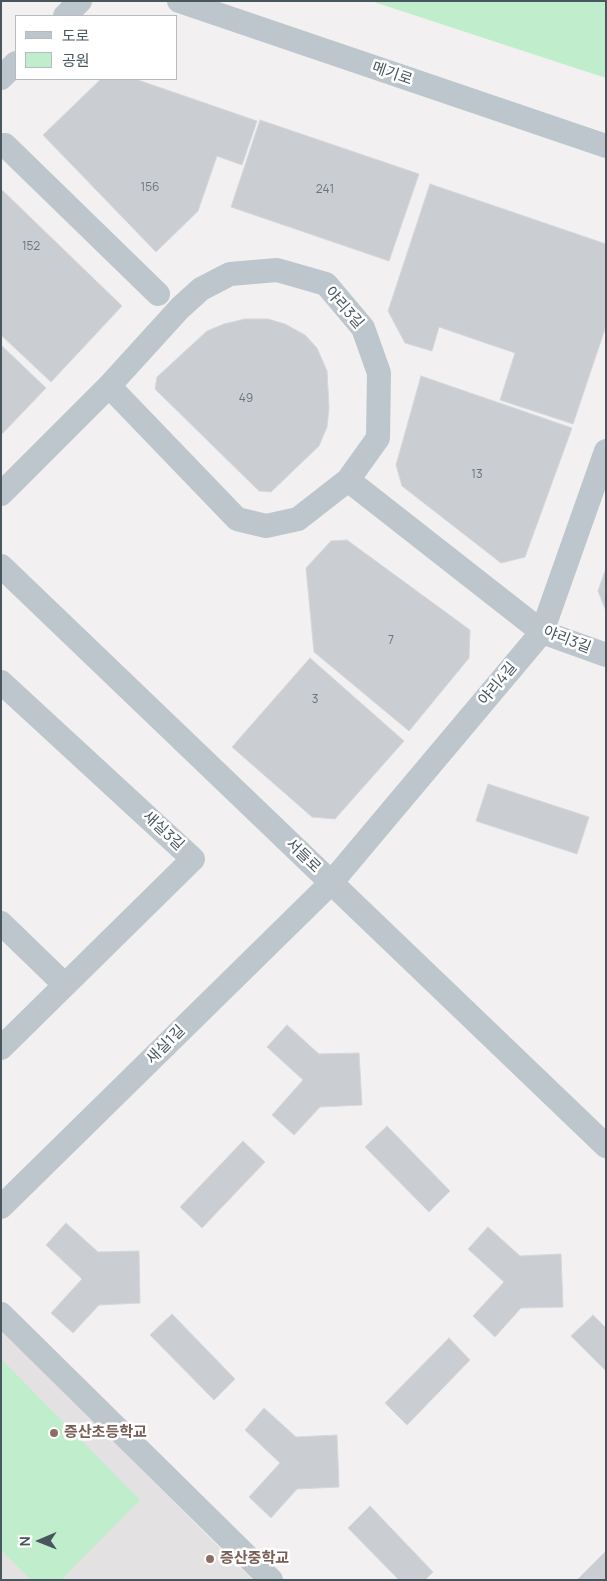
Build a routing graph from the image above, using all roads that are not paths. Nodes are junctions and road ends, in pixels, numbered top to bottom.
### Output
1 (80, 1) edge
2 (179, 1) edge
3 (66, 15) edge
4 (15, 64) edge
5 (1, 78) edge
6 (5, 145) dead end
7 (606, 146) edge
8 (158, 294) dead end
9 (109, 386) junction
10 (606, 451) edge
11 (348, 480) junction
12 (1, 494) edge
13 (1, 566) edge
14 (542, 632) junction
15 (606, 655) edge
16 (1, 682) edge
17 (331, 883) junction
18 (1, 923) edge
19 (65, 985) junction
20 (1, 1048) edge
21 (606, 1146) edge
22 (1, 1207) edge
23 (1, 1314) edge
24 (271, 1580) edge

1 - 3 street
2 - 7 street, 메기로
4 - 5 street
6 - 8 street
9 - 11 street
9 - 11 street, 야리3길
9 - 12 street, 야리3길
10 - 14 street, 야리4길
11 - 14 street, 야리3길
13 - 17 street, 서들로
14 - 15 street, 야리3길
14 - 17 street, 야리4길
16 - 19 street, 새실3길
17 - 21 street, 서들로
17 - 22 street, 새실1길
18 - 19 street
19 - 20 street, 새실3길
23 - 24 street

